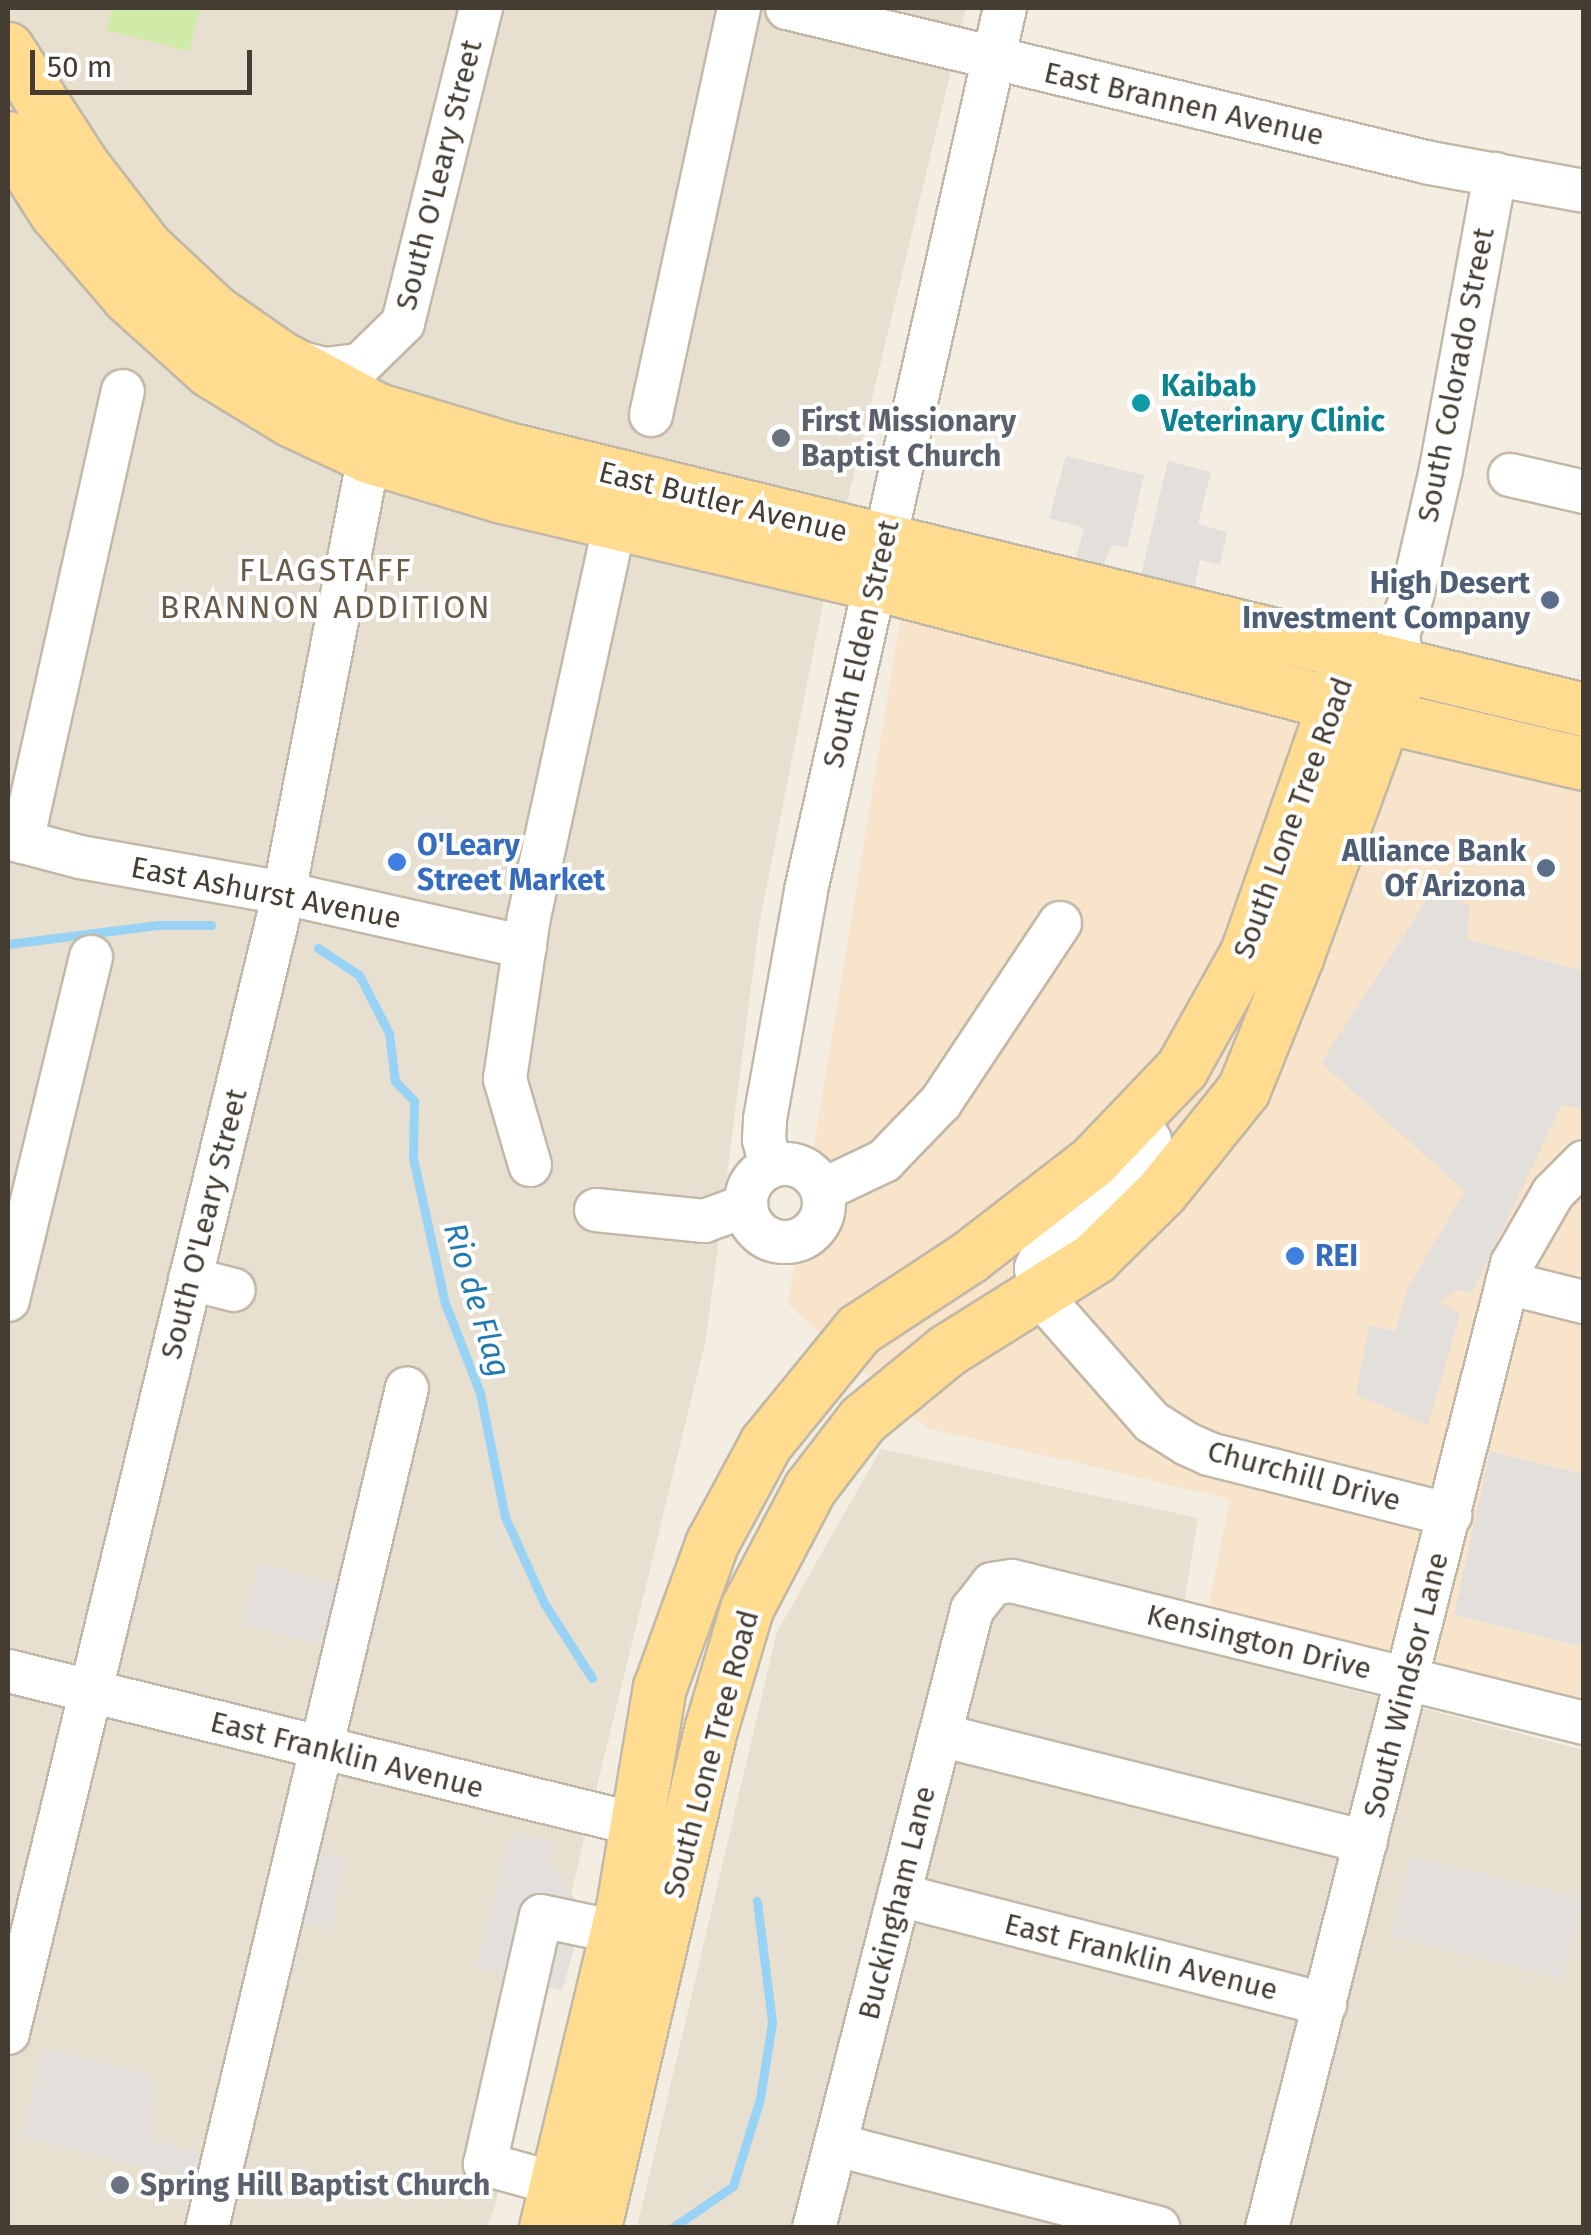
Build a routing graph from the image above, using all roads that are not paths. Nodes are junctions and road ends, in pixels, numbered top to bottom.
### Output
1 (481, 8) edge
2 (739, 8) edge
3 (786, 8) edge
4 (1005, 8) edge
5 (8, 49) edge
6 (992, 58) junction
7 (8, 138) edge
8 (1495, 174) junction
9 (1584, 191) edge
10 (280, 357) junction
11 (123, 391) dead end
12 (651, 415) dead end
13 (373, 434) junction
14 (1510, 474) dead end
15 (1584, 492) edge
16 (615, 523) junction
17 (879, 563) junction
18 (1401, 650) junction
19 (1352, 656) junction
20 (1334, 704) junction
21 (1584, 710) edge
22 (1385, 717) junction
23 (1584, 764) edge
24 (15, 840) edge
25 (284, 894) junction
26 (1060, 923) dead end
27 (526, 947) junction
28 (91, 957) dead end
29 (1182, 1069) junction
30 (1584, 1162) edge
31 (530, 1165) dead end
32 (771, 1166) junction
33 (823, 1190) junction
34 (746, 1206) junction
35 (596, 1210) dead end
36 (190, 1279) junction
37 (1508, 1284) junction
38 (234, 1290) dead end
39 (1040, 1296) junction
40 (8, 1300) edge
41 (1584, 1302) edge
42 (407, 1388) dead end
43 (1450, 1515) junction
44 (992, 1584) joint
45 (8, 1671) edge
46 (1408, 1679) junction
47 (90, 1692) junction
48 (1584, 1723) edge
49 (940, 1735) junction
50 (322, 1749) junction
51 (636, 1824) junction
52 (686, 1836) junction
53 (1366, 1842) junction
54 (899, 1895) junction
55 (616, 1932) junction
56 (1325, 2004) junction
57 (8, 2033) edge
58 (836, 2145) junction
59 (552, 2206) edge
60 (208, 2228) edge
61 (595, 2228) edge
62 (814, 2228) edge
63 (1158, 2228) edge
64 (1267, 2228) edge

1 - 10 street, South O'Leary Street
2 - 12 street
3 - 6 street, East Brannen Avenue
4 - 6 street, South Elden Street
5 - 10 main road, East Butler Avenue
6 - 8 street, East Brannen Avenue
6 - 17 street, South Elden Street
7 - 13 main road, East Butler Avenue
8 - 9 street, East Brannen Avenue
8 - 18 street, South Colorado Street
10 - 13 main road, East Butler Avenue
11 - 24 street
13 - 16 main road, East Butler Avenue
13 - 17 main road, East Butler Avenue
13 - 25 street, South O'Leary Street
14 - 15 street
16 - 17 main road, East Butler Avenue
16 - 27 street
17 - 19 main road, East Butler Avenue
17 - 20 main road, East Butler Avenue
17 - 32 street, South Elden Street
18 - 19 main road, East Butler Avenue
18 - 21 main road, East Butler Avenue
18 - 22 main road, South Lone Tree Road
19 - 20 main road, South Lone Tree Road
20 - 22 main road, East Butler Avenue
20 - 29 main road, South Lone Tree Road
22 - 23 main road, East Butler Avenue
22 - 39 main road, South Lone Tree Road
24 - 25 street, East Ashurst Avenue
25 - 27 street, East Ashurst Avenue
25 - 36 street, South O'Leary Street
26 - 33 street
27 - 31 street
28 - 40 street
29 - 39 street
29 - 51 main road, South Lone Tree Road
30 - 37 street, South Windsor Lane
32 - 33 street
32 - 34 street
33 - 34 street
34 - 35 street
36 - 38 street
36 - 47 street, South O'Leary Street
37 - 41 street
37 - 43 street, South Windsor Lane
39 - 43 street, Churchill Drive
39 - 52 main road, South Lone Tree Road
42 - 50 street
43 - 46 street, South Windsor Lane
44 - 46 street, Kensington Drive
44 - 49 street, Buckingham Lane
45 - 47 street, East Franklin Avenue
46 - 48 street, Kensington Drive
46 - 53 street, South Windsor Lane
47 - 50 street, East Franklin Avenue
47 - 57 street, South O'Leary Street
49 - 53 street
49 - 54 street, Buckingham Lane
50 - 51 street, East Franklin Avenue
50 - 60 street
51 - 52 street, East Franklin Avenue
51 - 55 main road, South Lone Tree Road
52 - 61 main road, South Lone Tree Road
53 - 56 street, South Windsor Lane
54 - 56 street, East Franklin Avenue
54 - 58 street, Buckingham Lane
55 - 59 main road, South Lone Tree Road
55 - 59 street
56 - 64 street, South Windsor Lane
58 - 62 street, Buckingham Lane
58 - 63 street

